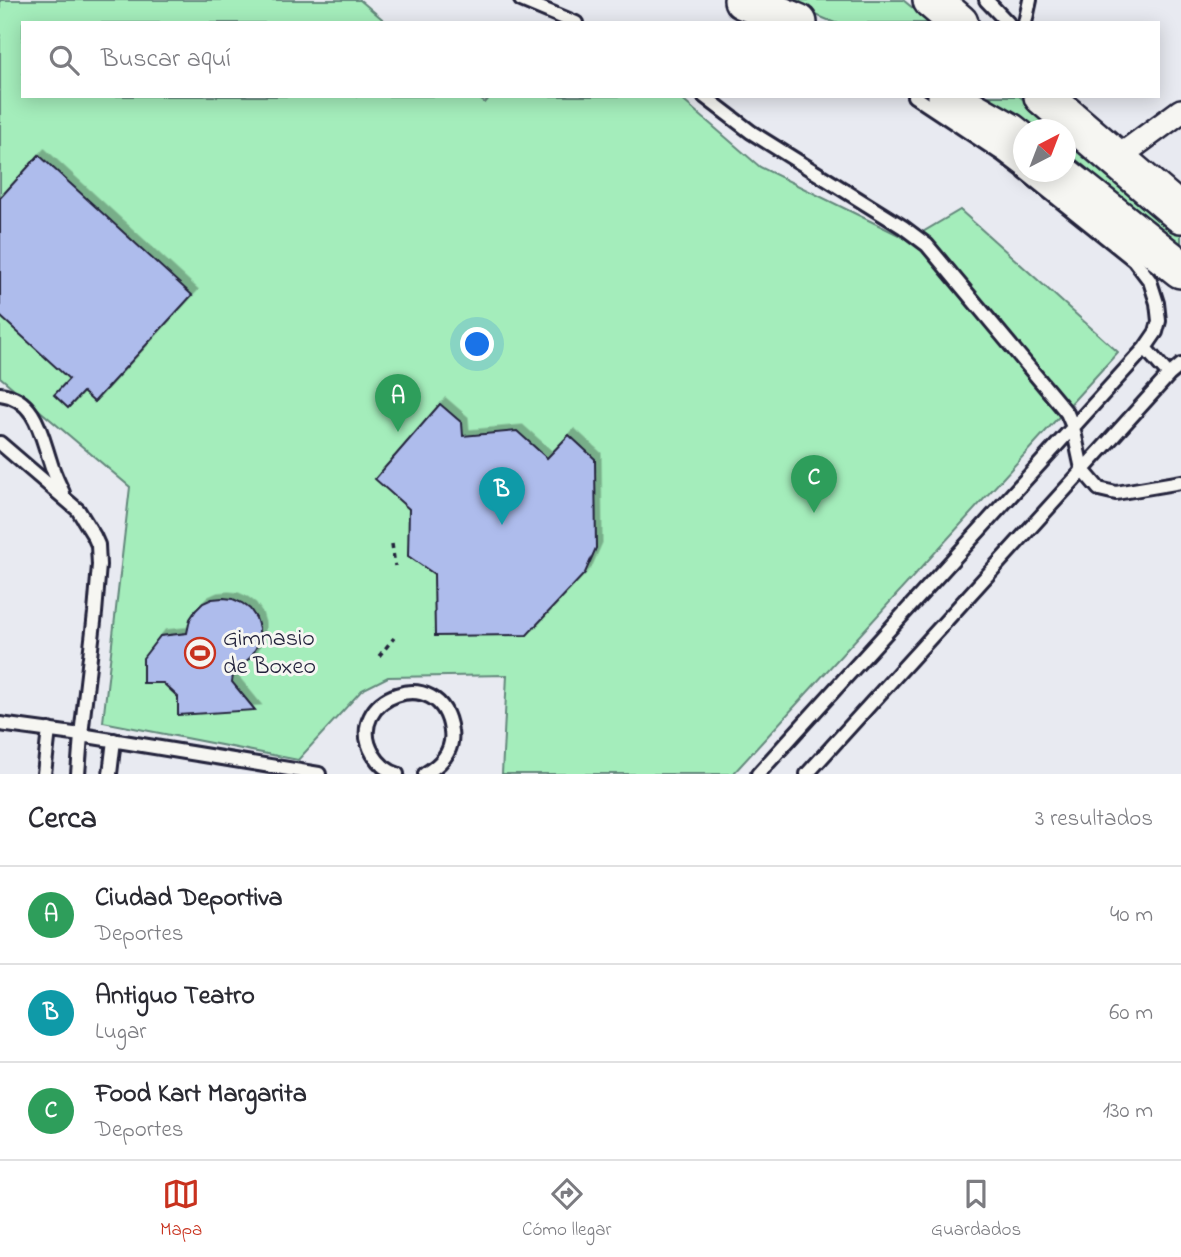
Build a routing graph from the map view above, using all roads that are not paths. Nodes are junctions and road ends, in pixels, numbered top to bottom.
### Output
1 (522, 0) edge
2 (743, 0) edge
3 (932, 0) edge
4 (986, 0) edge
5 (1030, 0) edge
6 (571, 21) edge
7 (792, 21) edge
8 (957, 21) edge
9 (1006, 21) edge
10 (1025, 21) edge
11 (707, 98) edge
12 (917, 98) edge
13 (950, 98) edge
14 (1046, 98) edge
15 (1181, 111) edge
16 (1013, 134) edge
17 (1116, 159) junction
18 (1013, 163) edge
19 (1038, 182) edge
20 (1072, 182) edge
21 (1181, 214) edge
22 (1181, 269) edge
23 (1145, 348) junction
24 (1181, 365) edge
25 (1169, 375) junction
26 (0, 394) edge
27 (1073, 427) junction
28 (0, 443) edge
29 (1082, 469) junction
30 (1181, 482) edge
31 (64, 496) junction
32 (0, 724) edge
33 (49, 730) junction
34 (80, 735) junction
35 (114, 740) junction
36 (448, 753) junction
37 (394, 773) edge
38 (44, 774) edge
39 (78, 774) edge
40 (110, 774) edge
41 (319, 774) edge
42 (425, 774) edge
43 (448, 774) edge
44 (758, 774) edge
45 (807, 774) edge

1 - 6 lane
2 - 7 main road
3 - 8 main road
4 - 9 lane
5 - 10 lane
11 - 27 lane
12 - 18 lane
13 - 16 main road
14 - 17 main road
15 - 17 street
17 - 21 main road
19 - 23 lane
20 - 22 main road
23 - 25 lane
23 - 27 lane
24 - 25 lane
25 - 29 lane
26 - 31 lane
27 - 29 lane
27 - 44 lane
28 - 31 lane
29 - 30 lane
29 - 45 lane
31 - 34 lane
32 - 33 lane
33 - 34 lane
33 - 38 lane
34 - 35 lane
34 - 39 lane
35 - 40 lane
35 - 41 lane
36 - 37 lane
36 - 42 lane
36 - 43 lane

